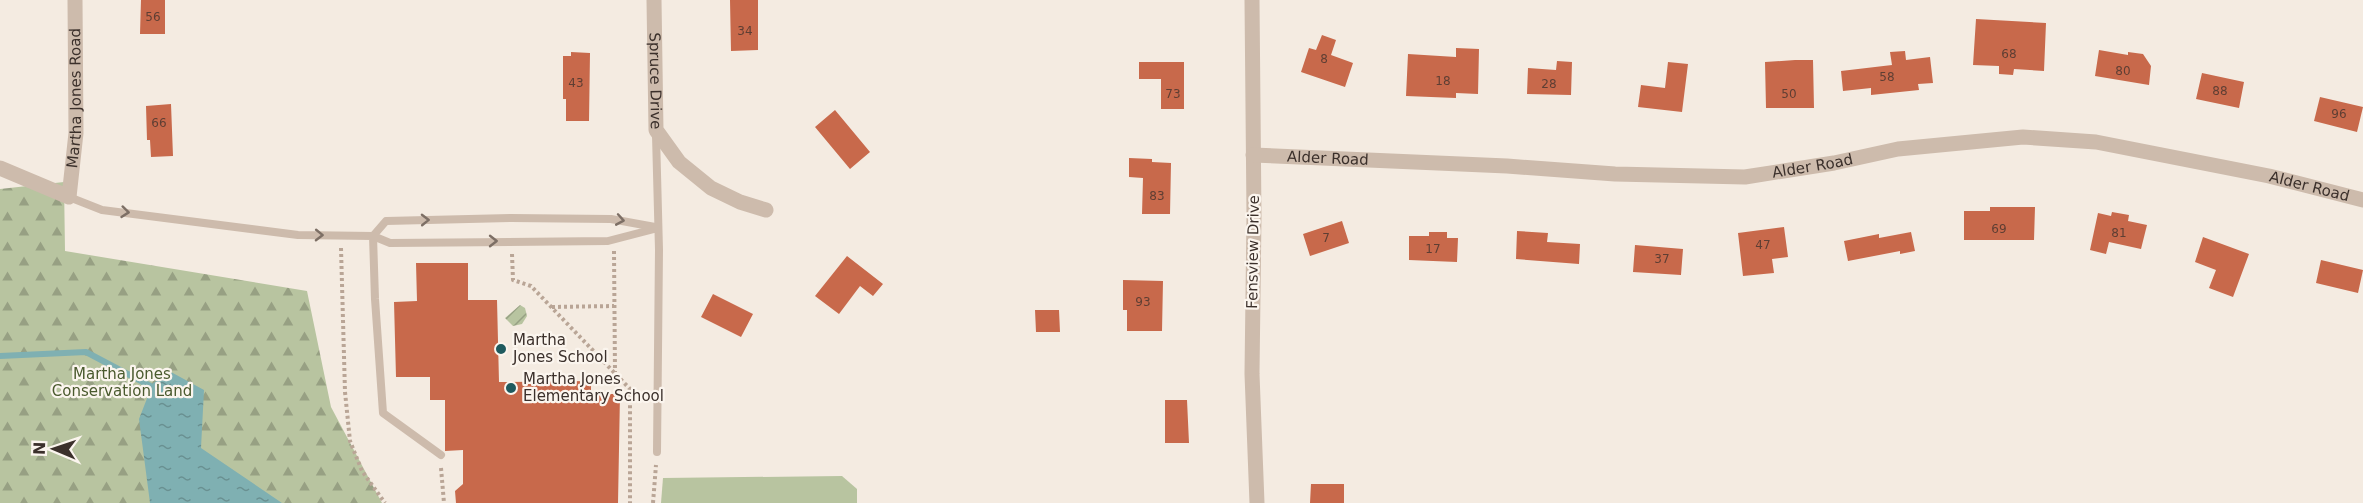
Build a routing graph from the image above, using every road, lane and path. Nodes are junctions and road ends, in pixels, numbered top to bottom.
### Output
1 (75, 0) edge
2 (654, 0) edge
3 (1252, 0) edge
4 (656, 130) junction
5 (1253, 155) junction
6 (0, 168) edge
7 (69, 197) junction
8 (2363, 200) edge
9 (765, 210) dead end
10 (658, 228) junction
11 (341, 236) junction
12 (373, 236) junction
13 (511, 241) junction
14 (614, 250) dead end
15 (614, 306) junction
16 (551, 307) junction
17 (615, 373) junction
18 (657, 452) joint
19 (441, 455) joint
20 (385, 503) edge
21 (444, 503) edge
22 (630, 503) edge
23 (653, 503) edge
24 (1257, 503) edge

1 - 7 street, Martha Jones Road
2 - 4 street, Spruce Drive
3 - 5 street, Fensview Drive
4 - 9 street, Spruce Drive
4 - 10 lane
5 - 8 street, Alder Road
5 - 24 street, Fensview Drive
6 - 7 street
7 -> 11 lane
12 -> 10 lane
10 - 13 lane
10 - 18 lane
11 - 12 lane
11 - 20 path
12 -> 13 lane
12 - 19 lane
13 - 16 path
14 - 15 path
15 - 16 path
15 - 17 path
16 - 17 path
17 - 22 path
18 - 23 path
19 - 21 path

